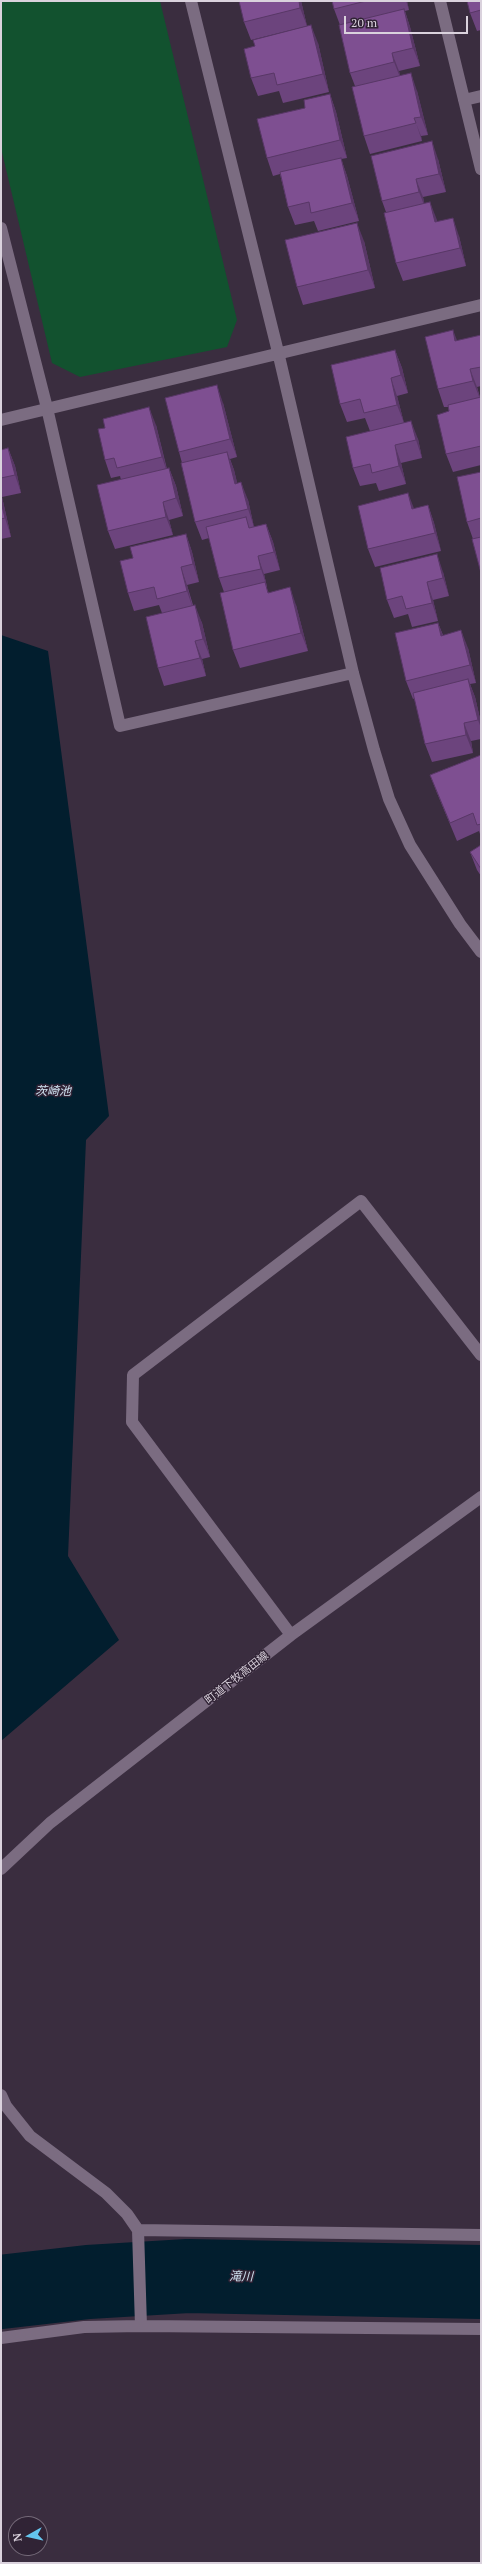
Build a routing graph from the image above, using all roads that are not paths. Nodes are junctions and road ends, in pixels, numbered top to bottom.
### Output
1 (191, 1) edge
2 (440, 1) edge
3 (481, 96) edge
4 (464, 100) junction
5 (481, 169) edge
6 (1, 228) edge
7 (481, 305) edge
8 (278, 352) junction
9 (47, 408) junction
10 (1, 420) edge
11 (353, 673) junction
12 (481, 952) edge
13 (481, 1355) edge
14 (481, 1497) edge
15 (291, 1636) junction
16 (1, 1869) edge
17 (1, 2094) edge
18 (138, 2230) junction
19 (481, 2235) edge
20 (141, 2326) junction
21 (481, 2329) edge
22 (1, 2338) edge

1 - 8 street
2 - 4 street
3 - 4 street
4 - 5 street
6 - 9 street
7 - 8 street
8 - 9 street
8 - 11 street
9 - 10 street
9 - 11 street
11 - 12 street
13 - 15 street
14 - 15 street, 町道下牧高田線
15 - 16 street, 町道下牧高田線
17 - 18 street
18 - 19 street
18 - 20 street
20 - 21 street
20 - 22 street

